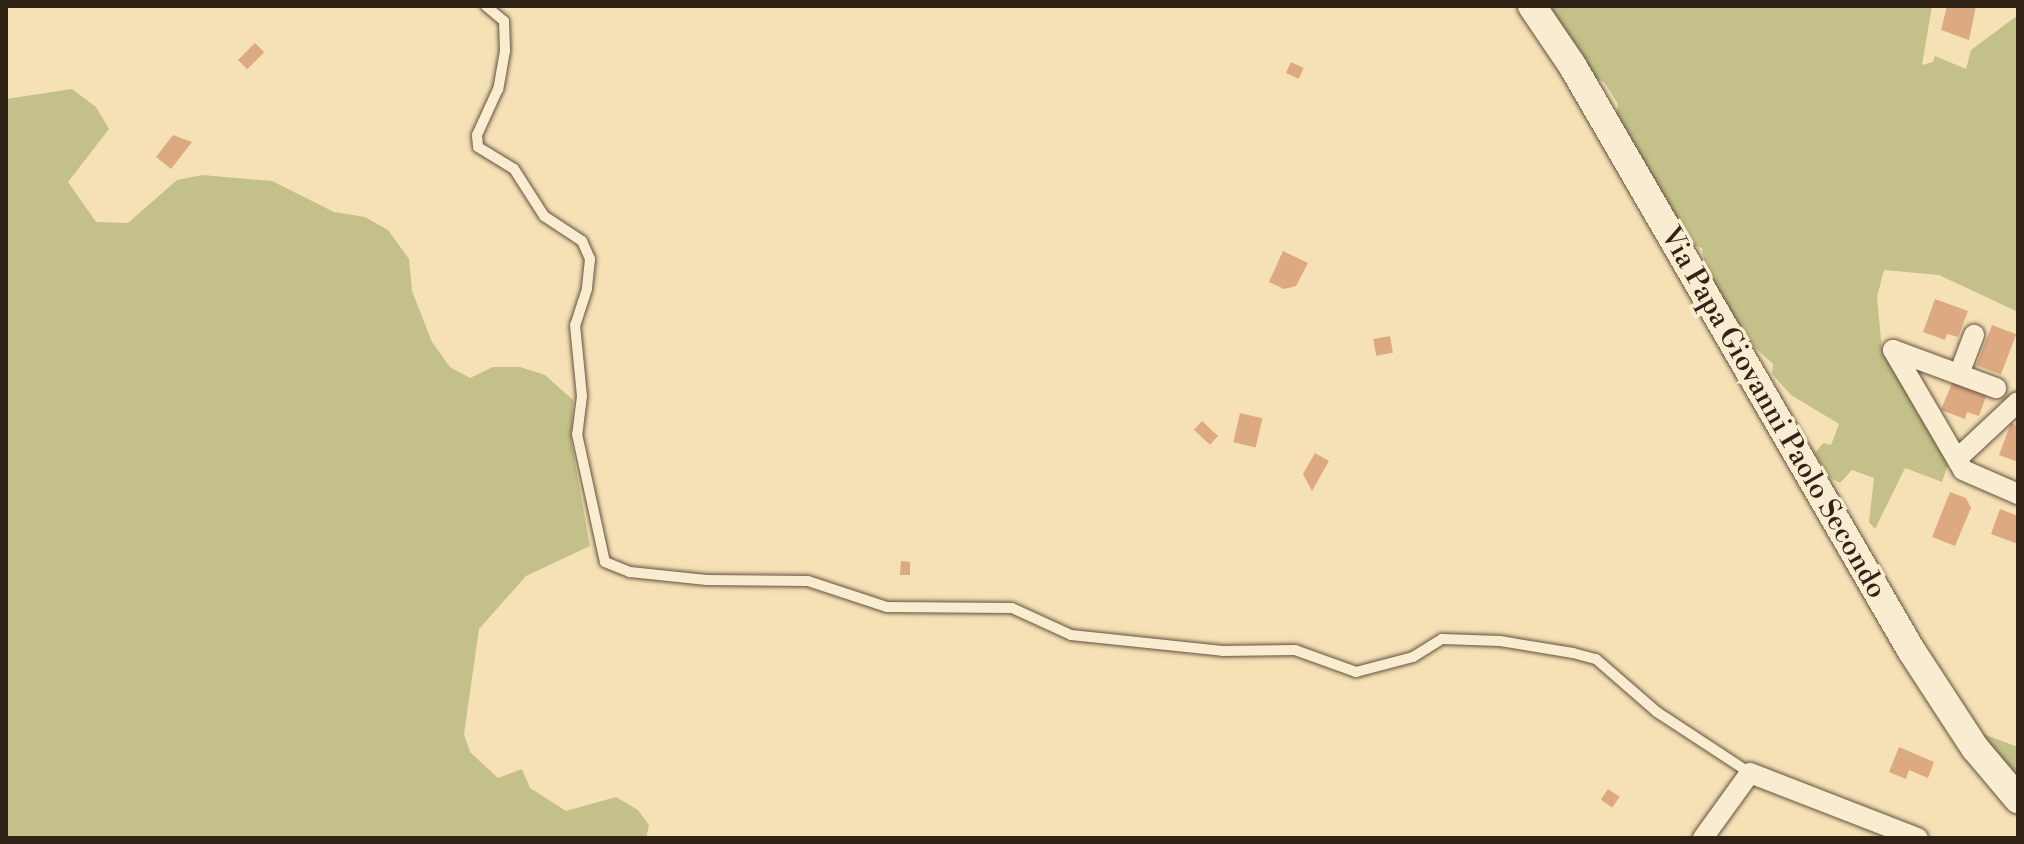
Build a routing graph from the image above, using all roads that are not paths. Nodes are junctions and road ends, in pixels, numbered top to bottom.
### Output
1 (486, 6) edge
2 (1533, 10) edge
3 (1974, 335) dead end
4 (1959, 374) junction
5 (1996, 388) dead end
6 (2018, 402) edge
7 (1957, 459) junction
8 (2018, 494) edge
9 (1750, 773) junction
10 (2018, 799) edge
11 (1703, 838) edge
12 (1918, 838) edge

1 - 9 lane
2 - 10 main road, Via Papa Giovanni Paolo Secondo
3 - 4 street
4 - 5 street
4 - 7 street
6 - 7 street
7 - 8 street
9 - 11 street
9 - 12 street

